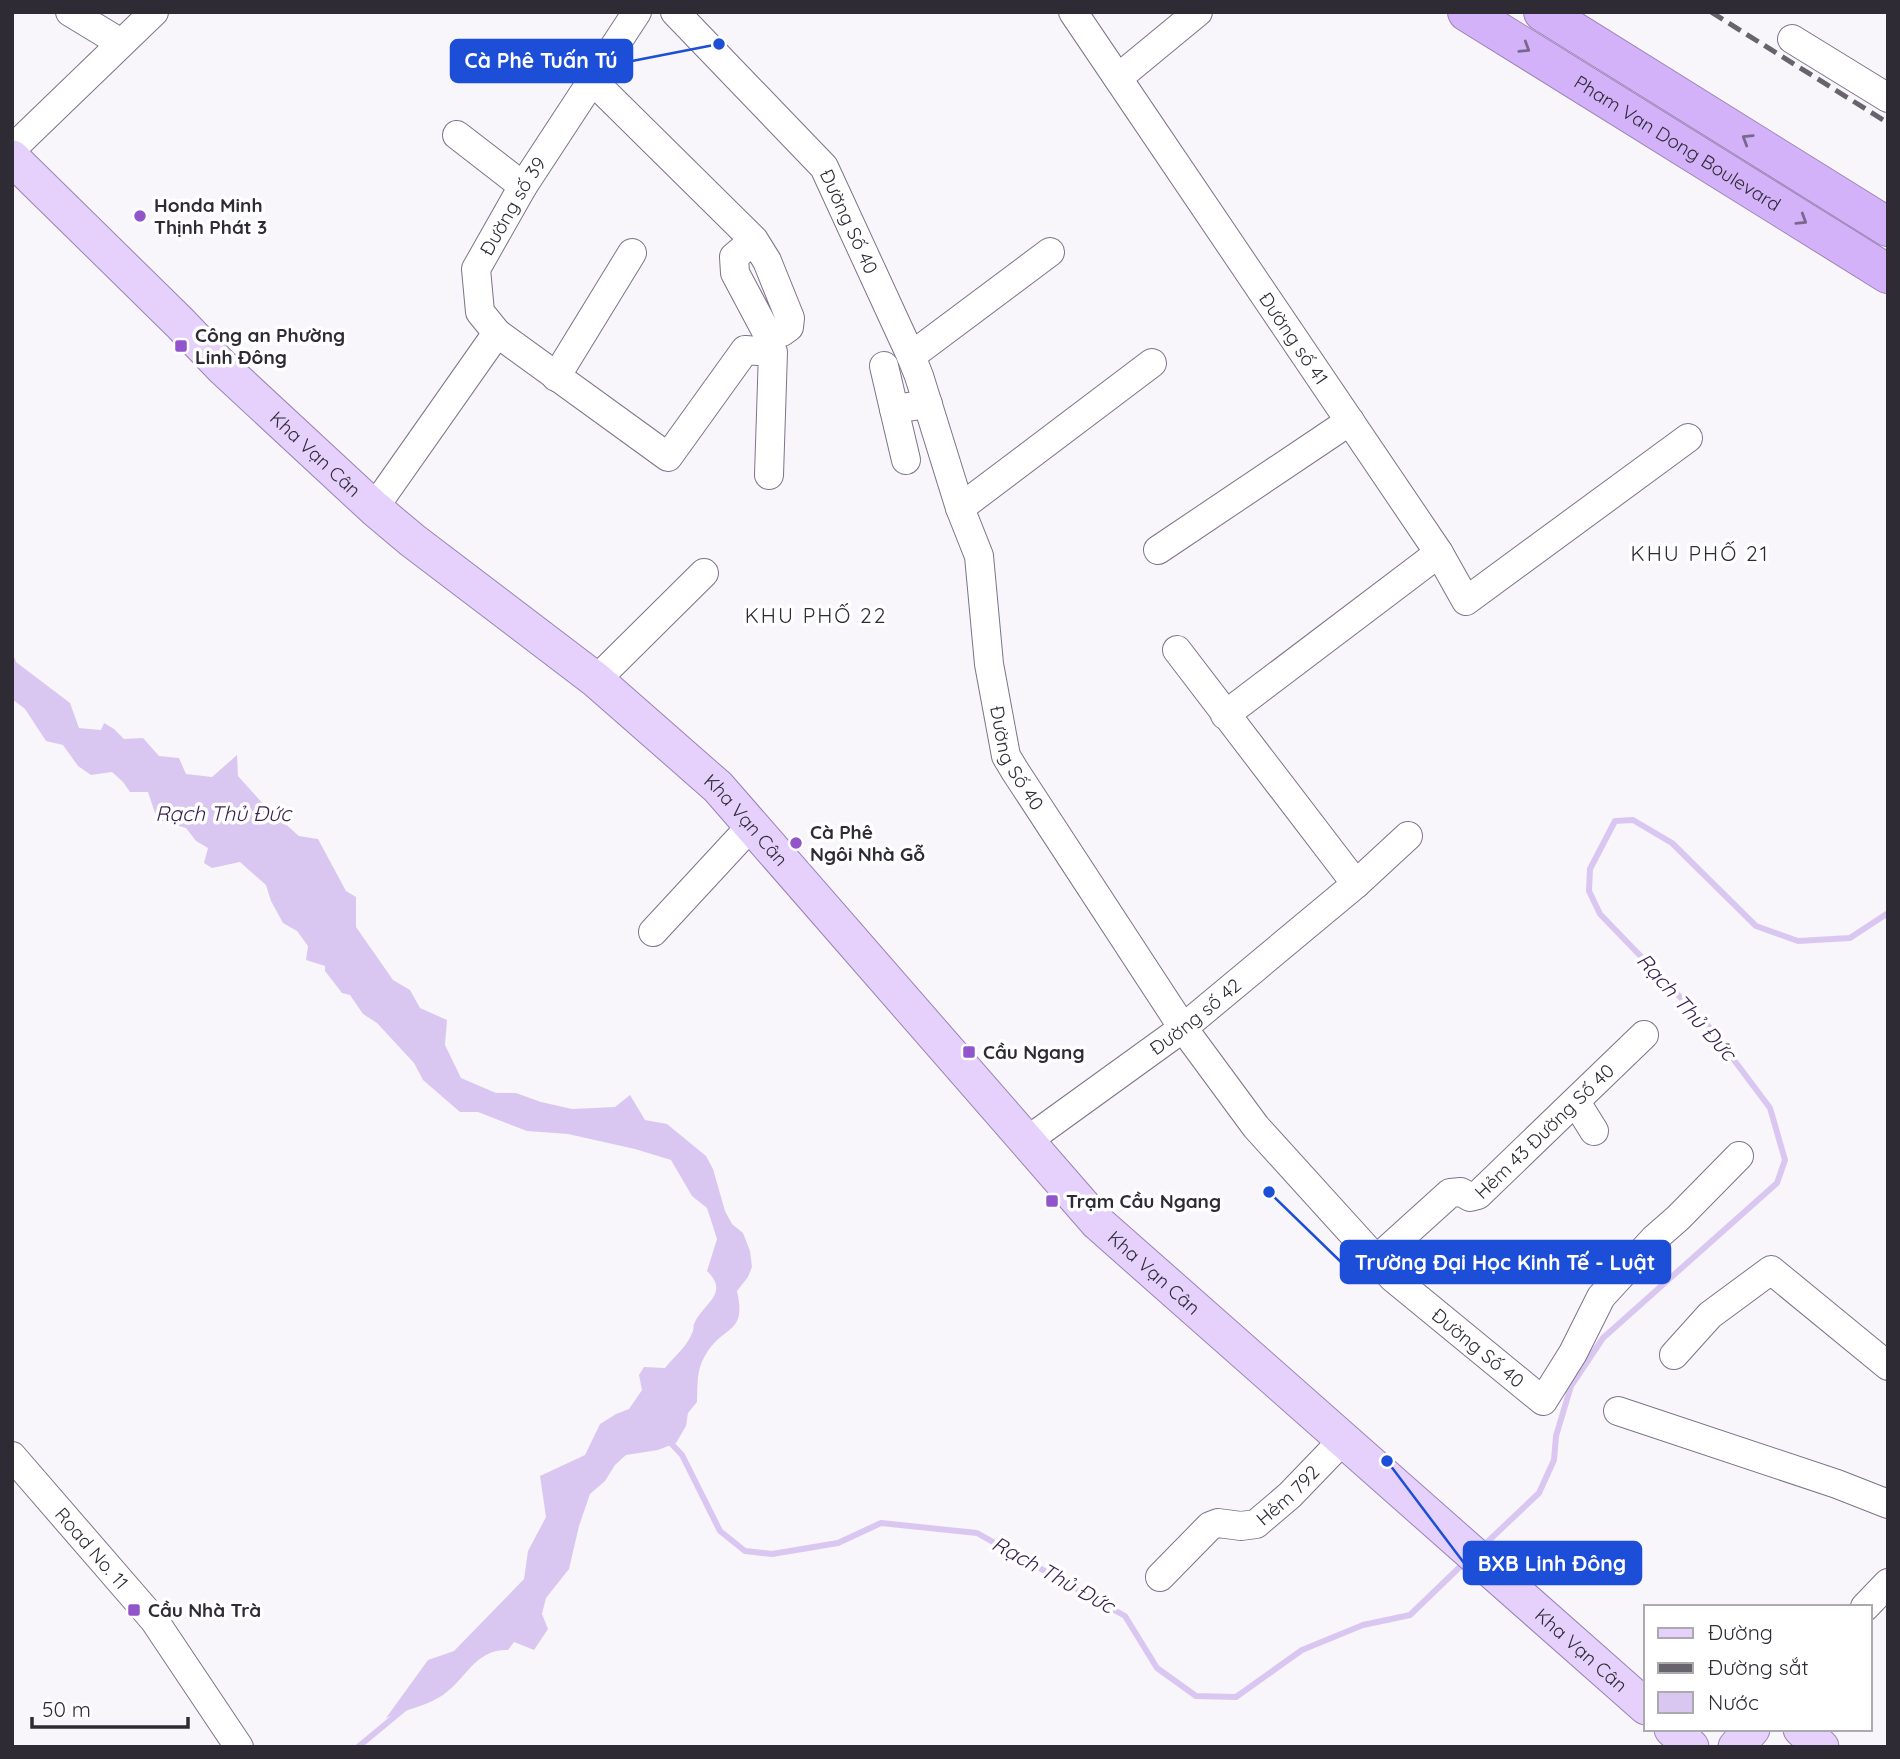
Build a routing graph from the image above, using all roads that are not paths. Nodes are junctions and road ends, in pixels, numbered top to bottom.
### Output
1 (70, 12) edge
2 (154, 12) edge
3 (637, 12) edge
4 (676, 12) edge
5 (1073, 12) edge
6 (1198, 12) edge
7 (1468, 12) edge
8 (1543, 12) edge
9 (1792, 39) dead end
10 (121, 43) junction
11 (1118, 78) junction
12 (593, 81) junction
13 (1888, 98) edge
14 (457, 135) dead end
15 (12, 149) edge
16 (12, 158) edge
17 (523, 186) junction
18 (1888, 227) edge
19 (754, 240) dead end
20 (1050, 252) dead end
21 (632, 253) dead end
22 (1888, 274) edge
23 (497, 334) junction
24 (911, 356) junction
25 (1152, 363) dead end
26 (884, 366) dead end
27 (556, 377) junction
28 (928, 404) junction
29 (894, 409) junction
30 (1350, 421) junction
31 (1688, 438) dead end
32 (906, 460) dead end
33 (769, 475) dead end
34 (374, 508) junction
35 (961, 508) junction
36 (1158, 550) dead end
37 (1439, 553) junction
38 (704, 573) dead end
39 (1177, 650) dead end
40 (596, 680) junction
41 (1225, 715) junction
42 (752, 825) junction
43 (1408, 836) dead end
44 (1356, 884) junction
45 (653, 932) dead end
46 (1183, 1028) junction
47 (1644, 1035) dead end
48 (1576, 1102) junction
49 (1594, 1131) dead end
50 (1028, 1140) junction
51 (1740, 1156) dead end
52 (1377, 1259) junction
53 (1674, 1355) dead end
54 (1888, 1366) edge
55 (1618, 1411) dead end
56 (1343, 1440) junction
57 (12, 1456) edge
58 (1888, 1504) edge
59 (1160, 1577) dead end
60 (1888, 1583) edge
61 (1867, 1605) edge
62 (1644, 1705) edge
63 (1674, 1731) edge
64 (1750, 1731) edge
65 (1803, 1731) edge
66 (239, 1747) edge
67 (1692, 1747) edge
68 (1736, 1747) edge
69 (1821, 1747) edge

1 - 10 street
2 - 10 street
3 - 12 street, Đường số 39
4 - 24 street, Đường Số 40
5 - 11 street, Đường số 41
6 - 11 street
7 -> 22 highway, Pham Van Dong Boulevard
18 -> 8 highway, Pham Van Dong Boulevard
9 - 13 street
10 - 15 street
11 - 30 street, Đường số 41
12 - 17 street, Đường số 39
12 - 19 street
14 - 17 street
16 - 34 main road, Kha Vạn Cân
17 - 23 street, Đường số 39
20 - 24 street
21 - 27 street
23 - 27 street
23 - 34 street
24 - 28 street, Đường Số 40
25 - 35 street
26 - 29 street
27 - 33 street
28 - 29 street
28 - 35 street, Đường Số 40
29 - 32 street
30 - 36 street
30 - 37 street, Đường số 41
31 - 37 street, Đường số 41
34 - 40 main road, Kha Vạn Cân
35 - 46 street, Đường Số 40
37 - 41 street
38 - 40 street
39 - 41 street
40 - 42 main road, Kha Vạn Cân
41 - 44 street
42 - 45 street
42 - 50 main road, Kha Vạn Cân
43 - 44 street, Đường số 42
44 - 46 street, Đường số 42
46 - 50 street, Đường số 42
46 - 52 street, Đường Số 40
47 - 48 street, Hẻm 43 Đường Số 40
48 - 49 street
48 - 52 street, Hẻm 43 Đường Số 40
50 - 56 main road, Kha Vạn Cân
51 - 52 street, Đường Số 40
53 - 54 street
55 - 58 street
56 - 59 street, Hẻm 792
56 - 62 main road, Kha Vạn Cân
57 - 66 street, Road No. 11
60 - 61 street
63 - 67 main road
64 - 68 main road
65 - 69 main road

